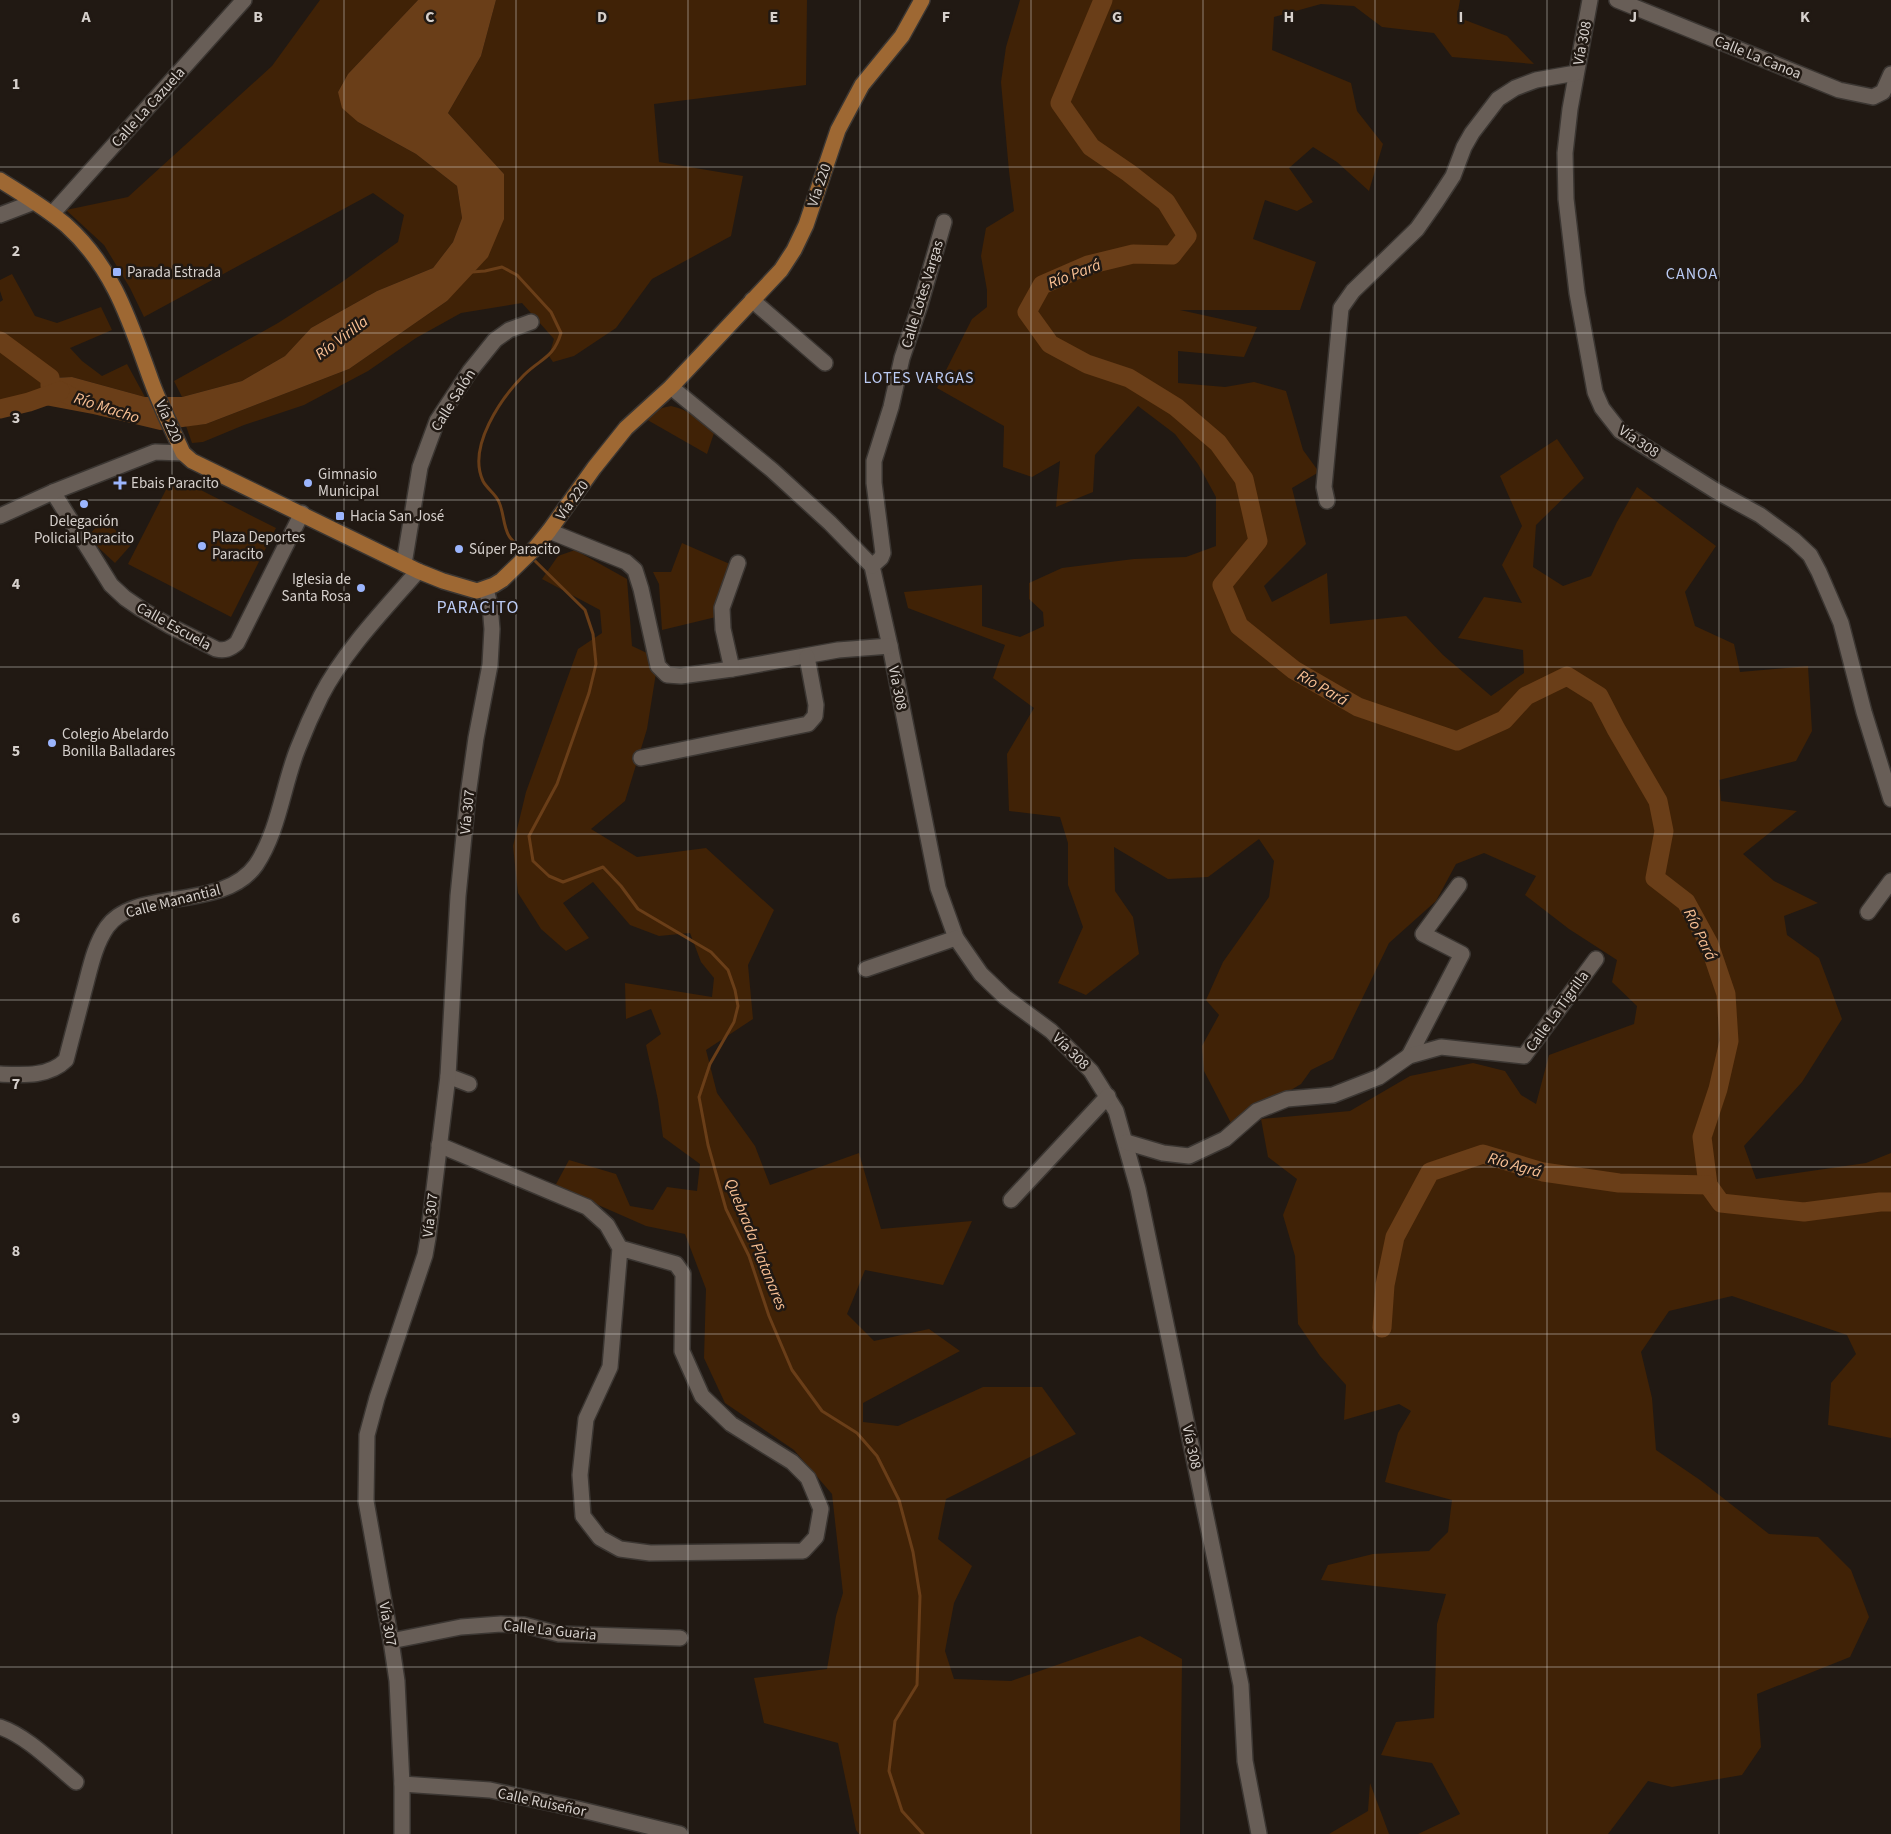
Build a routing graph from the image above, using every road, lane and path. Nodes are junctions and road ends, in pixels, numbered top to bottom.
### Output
1 (244, 0) edge
2 (922, 0) edge
3 (1590, 0) edge
4 (1617, 0) edge
5 (1576, 73) junction
6 (1891, 74) edge
7 (0, 180) edge
8 (34, 202) junction
9 (52, 214) junction
10 (0, 215) edge
11 (944, 222) dead end
12 (752, 300) junction
13 (531, 322) dead end
14 (825, 363) dead end
15 (671, 387) junction
16 (180, 448) junction
17 (53, 492) junction
18 (1327, 501) dead end
19 (302, 513) junction
20 (0, 516) edge
21 (550, 530) junction
22 (738, 563) dead end
23 (404, 564) junction
24 (872, 566) junction
25 (418, 571) junction
26 (486, 589) junction
27 (890, 646) junction
28 (807, 657) junction
29 (732, 669) junction
30 (641, 758) dead end
31 (1891, 799) edge
32 (1891, 881) edge
33 (1459, 885) dead end
34 (1868, 912) dead end
35 (956, 938) junction
36 (1596, 959) dead end
37 (866, 969) dead end
38 (1409, 1056) junction
39 (0, 1074) edge
40 (448, 1076) junction
41 (469, 1084) dead end
42 (1108, 1096) junction
43 (1126, 1142) junction
44 (438, 1145) junction
45 (1011, 1200) dead end
46 (620, 1248) junction
47 (680, 1638) dead end
48 (391, 1641) junction
49 (0, 1728) edge
50 (76, 1782) dead end
51 (402, 1784) junction
52 (402, 1834) edge
53 (680, 1834) edge
54 (1259, 1834) edge

1 - 9 street, Calle La Cazuela
2 - 12 main road, Vía 220
3 - 5 street, Vía 308
4 - 6 street, Calle La Canoa
5 - 18 street
5 - 31 street, Vía 308
7 - 8 main road, Vía 220
8 - 9 main road, Vía 220
8 - 10 street
9 - 16 main road, Vía 220
11 - 24 street, Calle Lotes Vargas
12 - 14 street
12 - 15 main road, Vía 220
13 - 23 street, Calle Salón
15 - 21 main road, Vía 220
15 - 24 street
16 - 17 street
16 - 19 main road, Vía 220
17 - 19 street, Calle Escuela
17 - 20 street
19 - 23 main road, Vía 220
21 - 26 main road, Vía 220
21 - 29 street
22 - 29 street
23 - 25 main road, Vía 220
24 - 27 street, Vía 308
25 - 26 main road, Vía 220
25 - 39 street, Calle Manantial
26 - 40 street, Vía 307
27 - 28 street
27 - 35 street, Vía 308
28 - 29 street
28 - 30 street
32 - 34 street
33 - 38 street
35 - 37 street
35 - 42 street, Vía 308
36 - 38 street, Calle La Tigrilla
38 - 43 street, Calle La Tigrilla
40 - 41 street
40 - 44 street, Vía 307
42 - 43 street, Vía 308
42 - 45 street
43 - 54 street, Vía 308
44 - 46 street
44 - 48 street, Vía 307
46 - 46 street
47 - 48 street, Calle La Guaria
48 - 51 street, Vía 307
49 - 50 street
51 - 52 street, Vía 307
51 - 53 street, Calle Ruiseñor

